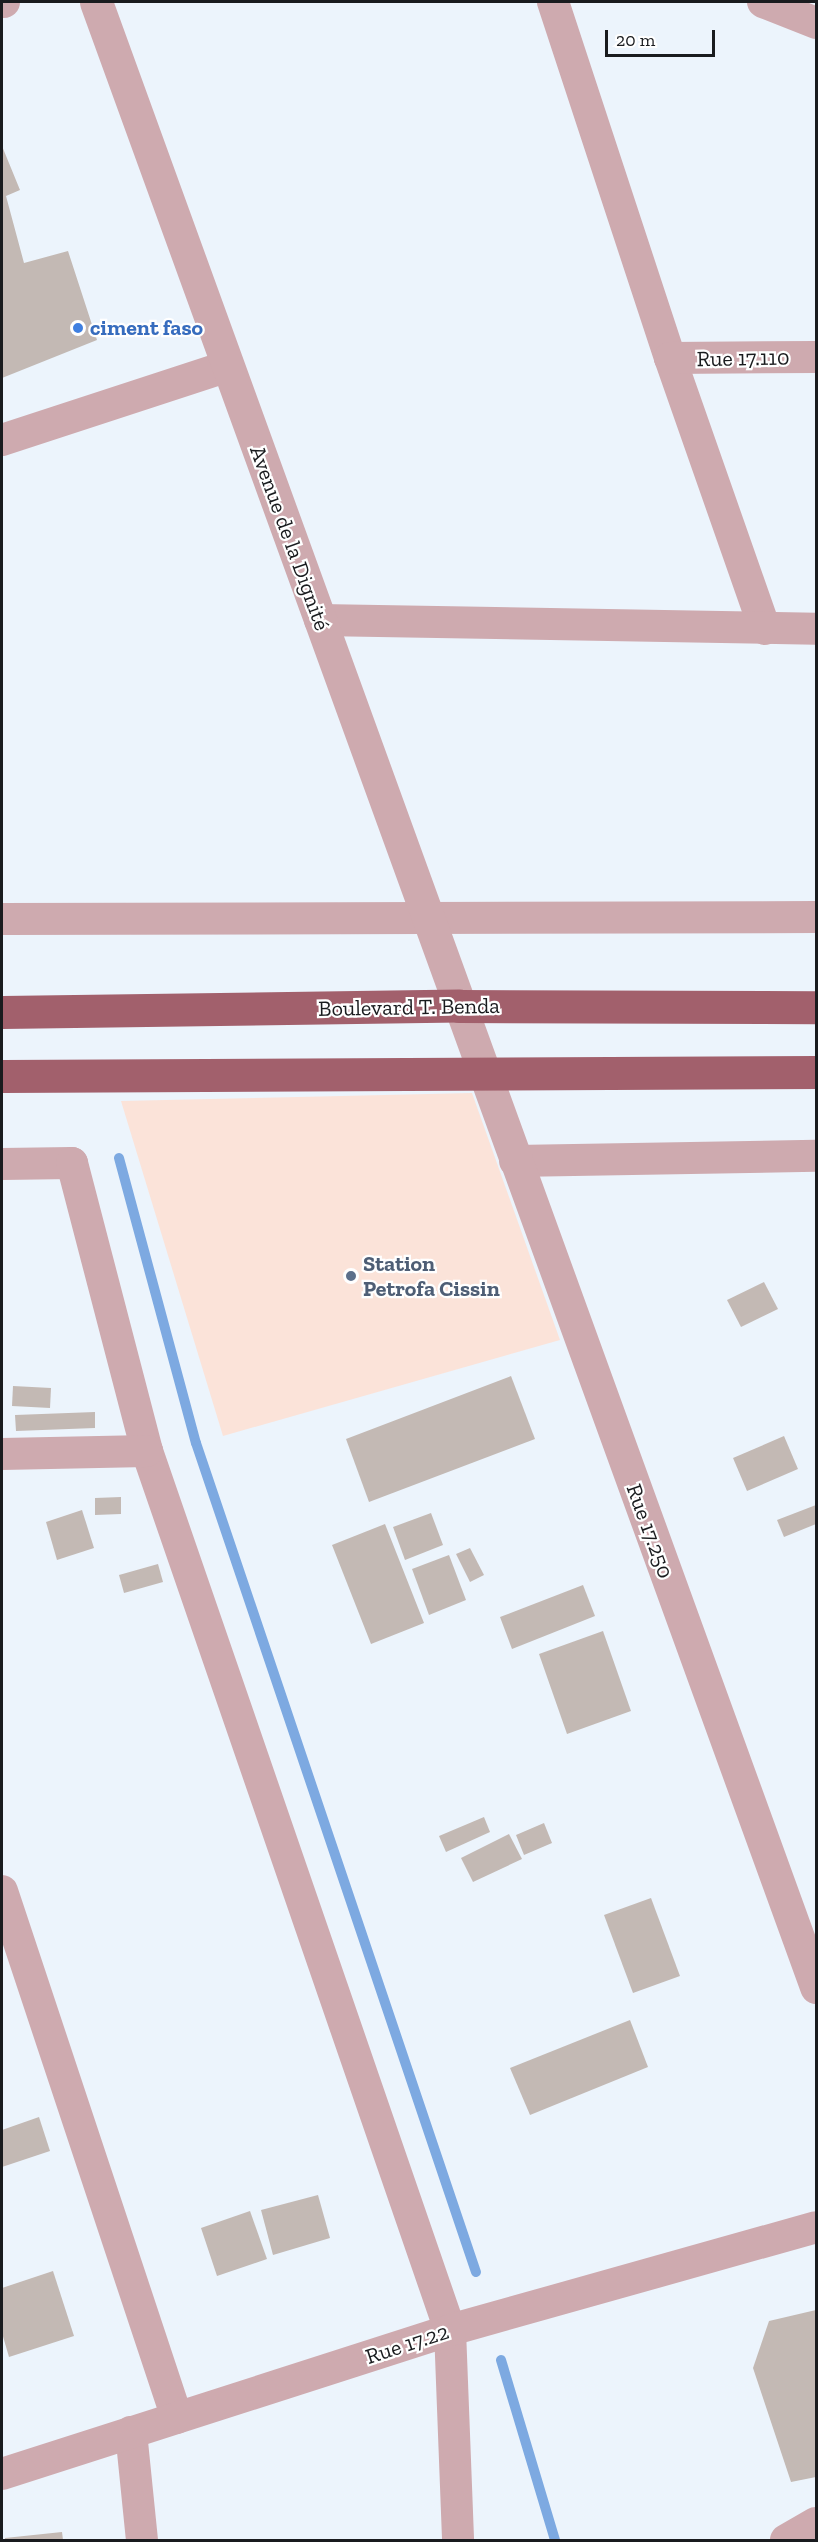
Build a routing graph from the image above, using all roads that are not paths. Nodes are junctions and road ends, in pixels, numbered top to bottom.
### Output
1 (96, 2) edge
2 (553, 2) edge
3 (763, 2) edge
4 (802, 13) edge
5 (816, 357) edge
6 (670, 358) junction
7 (228, 366) junction
8 (2, 440) edge
9 (320, 620) junction
10 (765, 629) junction
11 (816, 629) edge
12 (816, 917) edge
13 (2, 919) edge
14 (428, 920) junction
15 (459, 1006) junction
16 (816, 1007) edge
17 (2, 1012) edge
18 (816, 1072) edge
19 (484, 1074) junction
20 (2, 1076) edge
21 (816, 1156) edge
22 (515, 1161) junction
23 (2, 1164) edge
24 (147, 1451) junction
25 (2, 1454) edge
26 (2, 1891) edge
27 (816, 1987) edge
28 (816, 2227) edge
29 (450, 2330) junction
30 (177, 2418) junction
31 (131, 2432) junction
32 (2, 2474) edge
33 (816, 2523) edge
34 (142, 2541) edge
35 (458, 2541) edge
36 (786, 2541) edge

1 - 7 street, Avenue de la Dignité
2 - 6 street
3 - 4 street
5 - 6 street, Rue 17.110
6 - 10 street
7 - 8 street
7 - 9 street, Avenue de la Dignité
9 - 10 street
9 - 14 street, Avenue de la Dignité
10 - 11 street
12 - 14 street
13 - 14 street
14 - 15 street, Avenue de la Dignité
15 - 16 highway, Boulevard T. Benda
15 - 17 highway, Boulevard T. Benda
15 - 19 street, Avenue de la Dignité
18 - 19 highway
19 - 20 highway
19 - 22 street, Rue 17.250
21 - 22 street
22 - 27 street, Rue 17.250
23 - 24 street
24 - 25 street
24 - 29 street
26 - 30 street
28 - 29 street, Rue 17.22
29 - 30 street, Rue 17.22
29 - 35 street
30 - 31 street, Rue 17.22
31 - 32 street, Rue 17.22
31 - 34 street
33 - 36 street

